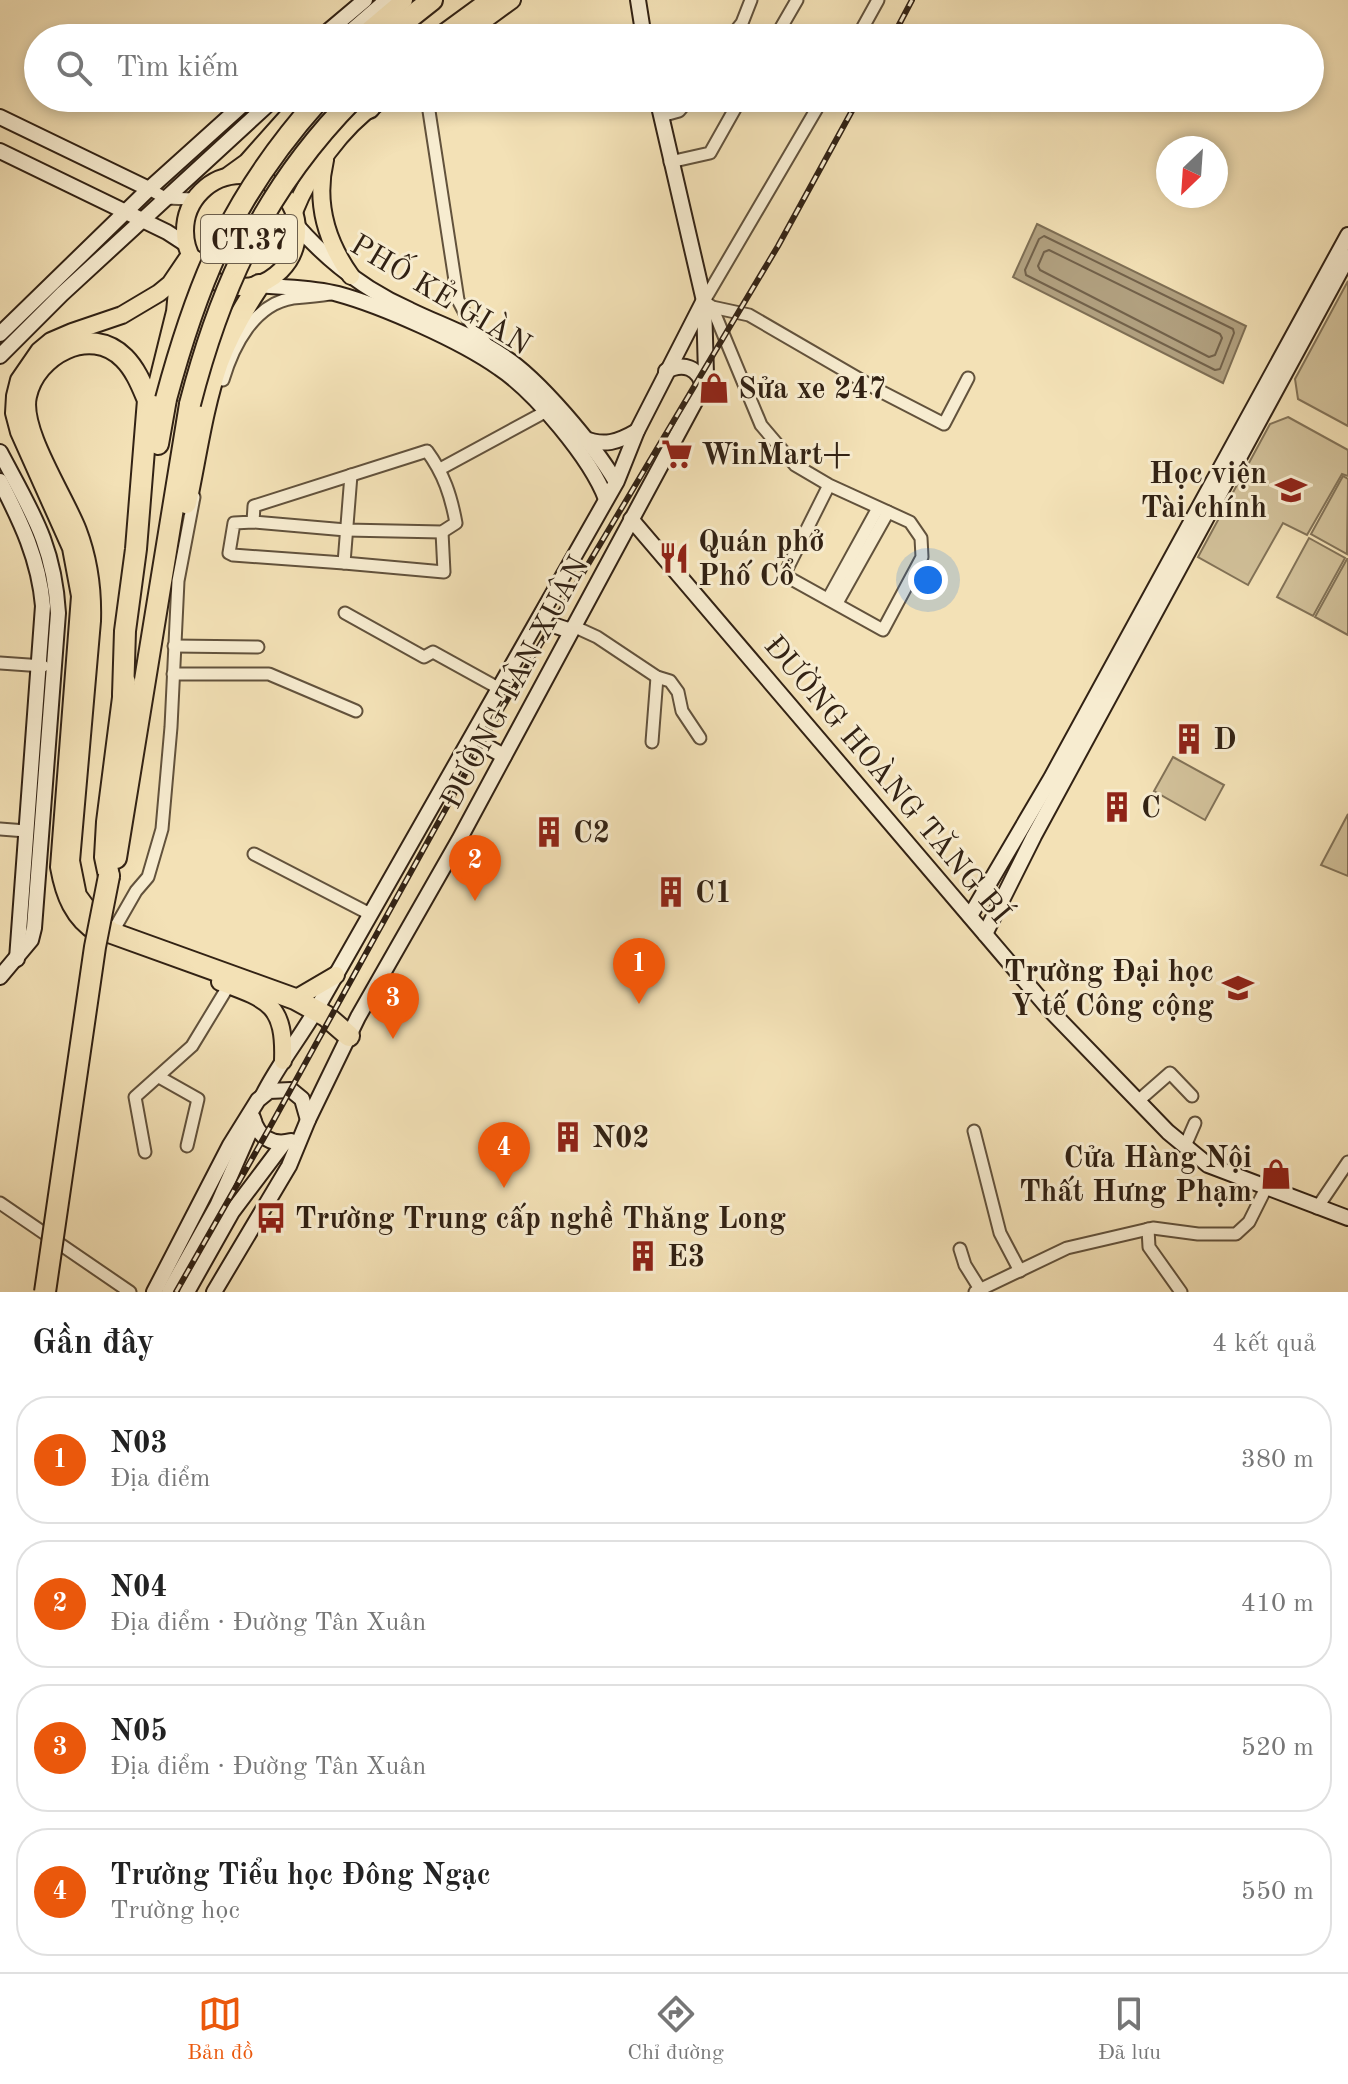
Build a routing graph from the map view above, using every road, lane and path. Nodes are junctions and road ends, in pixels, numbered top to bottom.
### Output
1 (365, 0) edge
2 (387, 0) edge
3 (404, 0) edge
4 (415, 0) edge
5 (429, 0) edge
6 (474, 0) edge
7 (485, 0) edge
8 (492, 0) edge
9 (512, 0) edge
10 (638, 0) edge
11 (751, 0) edge
12 (878, 0) edge
13 (796, 2) edge
14 (337, 24) edge
15 (359, 24) edge
16 (376, 24) edge
17 (387, 24) edge
18 (400, 24) edge
19 (442, 24) edge
20 (453, 24) edge
21 (459, 24) edge
22 (479, 24) edge
23 (642, 24) edge
24 (741, 24) edge
25 (783, 24) edge
26 (865, 24) edge
27 (234, 112) edge
28 (260, 112) edge
29 (291, 112) edge
30 (299, 112) edge
31 (356, 112) edge
32 (362, 112) edge
33 (429, 112) edge
34 (660, 112) edge
35 (675, 112) edge
36 (733, 112) edge
37 (815, 112) edge
38 (661, 116) junction
39 (0, 117) edge
40 (0, 151) edge
41 (326, 156) junction
42 (670, 162) junction
43 (228, 176) junction
44 (149, 189) junction
45 (165, 198) junction
46 (193, 199) junction
47 (124, 213) junction
48 (296, 220) junction
49 (140, 221) junction
50 (1348, 235) edge
51 (190, 253) junction
52 (1348, 257) edge
53 (351, 276) junction
54 (259, 285) junction
55 (334, 293) junction
56 (708, 304) junction
57 (270, 306) junction
58 (0, 334) edge
59 (461, 340) junction
60 (488, 347) junction
61 (0, 356) edge
62 (666, 371) junction
63 (968, 378) dead end
64 (703, 387) junction
65 (545, 412) junction
66 (637, 431) junction
67 (147, 436) junction
68 (583, 438) junction
69 (0, 452) edge
70 (440, 469) junction
71 (351, 475) junction
72 (0, 481) edge
73 (616, 482) junction
74 (829, 485) junction
75 (606, 499) junction
76 (883, 510) junction
77 (631, 519) junction
78 (253, 522) junction
79 (346, 530) junction
80 (442, 532) junction
81 (344, 563) junction
82 (832, 601) junction
83 (345, 613) dead end
84 (543, 614) junction
85 (572, 628) junction
86 (154, 635) junction
87 (174, 646) junction
88 (258, 647) dead end
89 (0, 663) edge
90 (47, 667) junction
91 (173, 674) junction
92 (657, 677) junction
93 (500, 689) junction
94 (123, 695) junction
95 (356, 711) dead end
96 (472, 738) junction
97 (700, 738) dead end
98 (652, 742) dead end
99 (504, 756) junction
100 (0, 829) edge
101 (26, 831) junction
102 (254, 854) dead end
103 (109, 876) junction
104 (370, 914) junction
105 (970, 916) junction
106 (112, 933) junction
107 (985, 934) junction
108 (17, 959) junction
109 (336, 975) junction
110 (0, 977) edge
111 (229, 985) junction
112 (295, 999) junction
113 (316, 1010) junction
114 (349, 1036) junction
115 (283, 1061) junction
116 (159, 1077) junction
117 (1192, 1096) dead end
118 (259, 1100) junction
119 (1138, 1101) junction
120 (254, 1122) junction
121 (1195, 1123) dead end
122 (306, 1126) junction
123 (974, 1131) dead end
124 (284, 1143) junction
125 (187, 1146) dead end
126 (1185, 1146) junction
127 (145, 1152) dead end
128 (1348, 1162) edge
129 (1267, 1186) junction
130 (0, 1203) edge
131 (1317, 1208) junction
132 (1348, 1218) edge
133 (1148, 1229) junction
134 (45, 1235) junction
135 (960, 1249) dead end
136 (1020, 1271) junction
137 (1000, 1287) edge
138 (977, 1290) edge
139 (37, 1292) edge
140 (45, 1292) edge
141 (130, 1292) edge
142 (154, 1292) edge
143 (169, 1292) edge
144 (187, 1292) edge
145 (214, 1292) edge
146 (1181, 1292) edge

1 - 14 street
2 - 15 street
3 - 16 main road
4 - 17 highway
5 - 18 highway
6 - 19 highway
7 - 20 main road
8 - 21 highway
9 - 22 main road
10 - 23 street
11 - 24 street
12 - 26 street
13 - 25 street
27 - 44 street
28 - 45 street
29 - 43 main road
30 - 94 highway, CT.37, bridge
31 - 86 highway, CT.37, bridge
32 - 41 main road
33 - 60 street
34 - 38 street, ĐƯỜNG TÂN XUÂN
35 - 38 street
36 - 42 street
37 - 56 street
38 - 42 street, ĐƯỜNG TÂN XUÂN
39 - 44 street
40 - 47 street
41 - 48 main road
41 - 53 main road
42 - 56 street, ĐƯỜNG TÂN XUÂN
43 - 46 main road
43 - 48 main road
44 - 45 street
44 - 47 street
45 - 46 street
45 - 49 street
46 - 51 main road
47 - 49 street
47 - 58 street
48 - 53 street, PHỐ KẺ GIÀN
48 - 54 main road
49 - 51 street
49 - 61 street
50 - 105 street
51 - 54 main road
51 - 67 highway
51 - 111 main road
52 - 107 street
53 - 59 street, PHỐ KẺ GIÀN
54 - 55 street, PHỐ KẺ GIÀN
54 - 57 street
54 - 86 highway
55 - 57 street
55 - 59 street, PHỐ KẺ GIÀN
56 - 62 street, ĐƯỜNG TÂN XUÂN
56 - 63 street
56 - 64 street, ĐƯỜNG TÂN XUÂN
56 - 74 street
57 - 87 street
59 - 60 street, PHỐ KẺ GIÀN
59 - 65 street, PHỐ KẺ GIÀN
60 - 68 street, PHỐ KẺ GIÀN
62 - 64 street
62 - 66 street, ĐƯỜNG TÂN XUÂN
64 - 77 street, ĐƯỜNG TÂN XUÂN
65 - 70 street
65 - 75 street, PHỐ KẺ GIÀN
66 - 68 street
66 - 73 street, ĐƯỜNG TÂN XUÂN
67 - 94 highway
67 - 106 highway
68 - 73 street, PHỐ KẺ GIÀN
69 - 90 street
70 - 71 street
70 - 80 street
71 - 78 street
71 - 79 street
72 - 90 street
73 - 75 street, ĐƯỜNG TÂN XUÂN
74 - 76 street
74 - 82 street
75 - 84 street, ĐƯỜNG TÂN XUÂN
76 - 82 street
76 - 82 street
77 - 85 street, ĐƯỜNG TÂN XUÂN
77 - 105 street, ĐƯỜNG HOÀNG TĂNG BÍ
78 - 79 street
78 - 81 street
79 - 80 street
79 - 81 street
80 - 81 street
83 - 93 street
84 - 85 street
84 - 93 street, ĐƯỜNG TÂN XUÂN
85 - 92 street
85 - 99 street, ĐƯỜNG TÂN XUÂN
86 - 103 highway
87 - 88 street
87 - 91 street
89 - 90 street
90 - 101 street
90 - 108 street
91 - 95 street
91 - 106 street
92 - 97 street
92 - 98 street
93 - 96 street, ĐƯỜNG TÂN XUÂN
94 - 103 highway
96 - 99 street
96 - 104 street, ĐƯỜNG TÂN XUÂN
99 - 114 street, ĐƯỜNG TÂN XUÂN
100 - 101 street
101 - 108 street
102 - 104 street
103 - 140 highway, bridge
104 - 109 street, ĐƯỜNG TÂN XUÂN
105 - 107 street, ĐƯỜNG HOÀNG TĂNG BÍ
106 - 112 highway
107 - 119 street, ĐƯỜNG HOÀNG TĂNG BÍ
108 - 110 street
109 - 112 main road
109 - 113 street, ĐƯỜNG TÂN XUÂN
111 - 115 main road
111 - 116 street
112 - 113 highway
113 - 114 highway
113 - 115 street, ĐƯỜNG TÂN XUÂN
114 - 122 street, ĐƯỜNG TÂN XUÂN
115 - 118 street, ĐƯỜNG TÂN XUÂN
116 - 125 street
116 - 127 street
117 - 119 street
118 - 120 street
118 - 122 street
118 - 142 street, ĐƯỜNG TÂN XUÂN
119 - 126 street, ĐƯỜNG HOÀNG TĂNG BÍ
120 - 124 street
120 - 143 street
121 - 126 street
122 - 124 street
122 - 145 street, ĐƯỜNG TÂN XUÂN
123 - 136 street
124 - 144 street
126 - 129 street, ĐƯỜNG HOÀNG TĂNG BÍ
128 - 131 street
129 - 131 street, ĐƯỜNG HOÀNG TĂNG BÍ
129 - 133 street
130 - 134 street
131 - 132 street, ĐƯỜNG HOÀNG TĂNG BÍ
133 - 136 street
133 - 146 street
134 - 139 street
134 - 141 street
135 - 138 street
136 - 137 street
137 - 138 street

